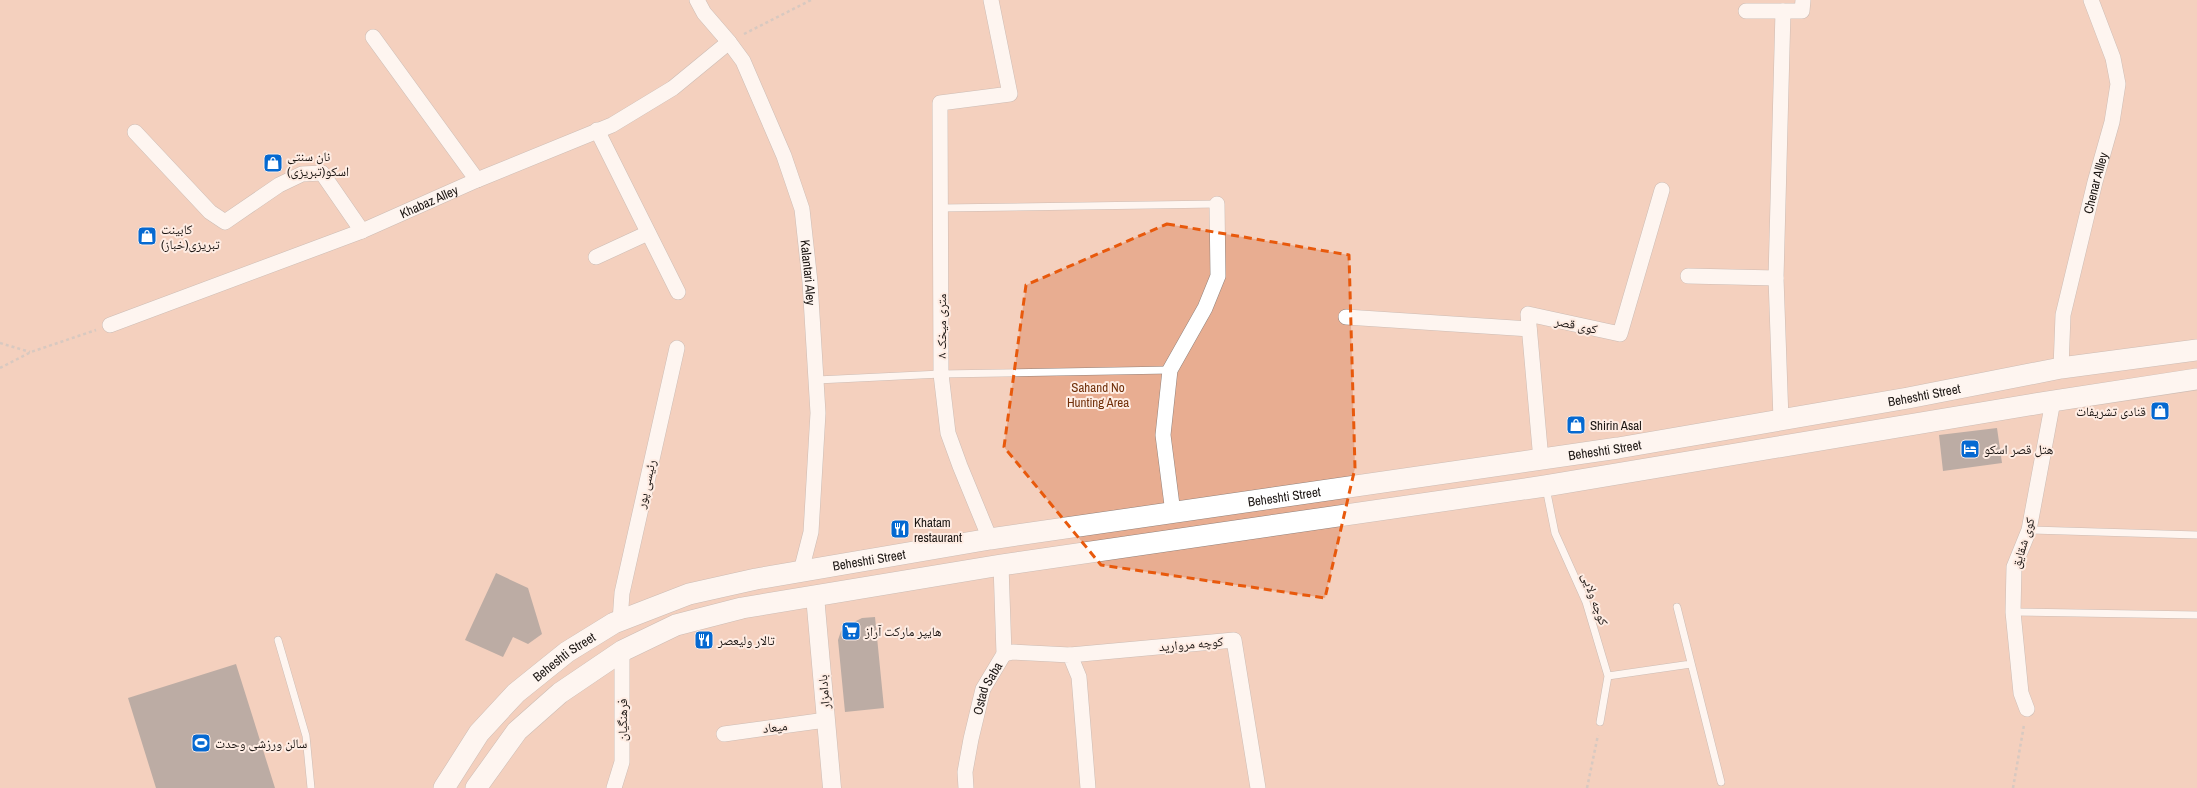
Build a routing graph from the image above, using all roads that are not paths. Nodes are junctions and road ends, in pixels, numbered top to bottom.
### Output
1 (697, 0) edge
2 (991, 0) edge
3 (1803, 0) edge
4 (2090, 0) edge
5 (1746, 11) dead end
6 (1783, 11) junction
7 (373, 38) dead end
8 (729, 42) junction
9 (598, 130) junction
10 (135, 132) dead end
11 (477, 180) junction
12 (1662, 190) dead end
13 (1217, 204) joint
14 (941, 208) junction
15 (362, 231) junction
16 (648, 232) junction
17 (596, 257) dead end
18 (1688, 276) dead end
19 (1776, 278) junction
20 (678, 292) dead end
21 (1346, 317) dead end
22 (110, 325) road end
23 (1529, 329) junction
24 (676, 348) dead end
25 (2197, 350) edge
26 (2061, 368) junction
27 (1170, 370) junction
28 (941, 374) junction
29 (2197, 379) edge
30 (817, 380) junction
31 (2053, 401) junction
32 (1781, 420) junction
33 (1541, 460) junction
34 (1545, 486) junction
35 (1173, 513) junction
36 (2029, 530) junction
37 (2197, 535) edge
38 (990, 539) junction
39 (1001, 565) junction
40 (826, 567) junction
41 (798, 572) junction
42 (815, 596) junction
43 (1677, 607) dead end
44 (2013, 612) junction
45 (2197, 615) edge
46 (620, 621) junction
47 (278, 640) dead end
48 (622, 651) junction
49 (1004, 654) junction
50 (1070, 655) junction
51 (1691, 664) junction
52 (1608, 676) junction
53 (2027, 709) road end
54 (826, 720) junction
55 (1600, 722) road end
56 (724, 734) dead end
57 (1721, 782) dead end
58 (311, 788) edge
59 (444, 788) edge
60 (476, 788) edge
61 (614, 788) edge
62 (832, 788) edge
63 (966, 788) edge
64 (1088, 788) edge
65 (1258, 788) edge

1 - 8 street, Kalantari Aley
2 - 14 street, ۸ متری میخک
3 - 6 street
4 - 26 street, Chenar Allley
5 - 6 street
6 - 19 street
7 - 11 street
8 - 9 street, Khabaz Alley
8 - 30 street, Kalantari Aley
9 - 11 street, Khabaz Alley
9 - 16 street
10 - 15 street
11 - 15 street, Khabaz Alley
12 - 23 street, کوی قصر
13 - 14 lane
13 - 27 street
14 - 28 street, ۸ متری میخک
15 - 22 street, Khabaz Alley
16 - 17 street
16 - 20 street
18 - 19 street
19 - 32 street
21 - 23 street
23 - 33 street, کوی قصر
24 - 46 street, رئیسی پور
25 - 26 main road, Beheshti Street
26 - 32 main road, Beheshti Street
27 - 28 lane
27 - 35 street
28 - 30 lane
28 - 38 street, ۸ متری میخک
29 - 31 main road, Beheshti Street
30 - 41 street, Kalantari Aley
31 - 34 main road, Beheshti Street
31 - 36 street, کوی شقایق
32 - 33 main road, Beheshti Street
33 - 35 main road, Beheshti Street
34 - 39 main road, Beheshti Street
34 - 52 lane, کوچه ولایی
35 - 38 main road, Beheshti Street
36 - 37 lane
36 - 44 street, کوی شقایق
38 - 40 main road, Beheshti Street
39 - 42 main road, Beheshti Street
39 - 49 street, Ostad Saba
40 - 41 main road, Beheshti Street
40 - 42 main road
41 - 42 main road
41 - 46 main road, Beheshti Street
42 - 48 main road, Beheshti Street
42 - 54 street, بادامزار
43 - 51 lane
44 - 45 lane
44 - 53 street, کوی شقایق
46 - 59 main road, Beheshti Street
47 - 58 lane
48 - 60 main road, Beheshti Street
48 - 61 street, فرهنگیان
49 - 50 street
49 - 63 street, Ostad Saba
50 - 64 street
50 - 65 street, کوچه مروارید
51 - 52 lane
51 - 57 lane
52 - 55 lane, کوچه ولایی
54 - 56 street, میعاد
54 - 62 street, بادامزار

